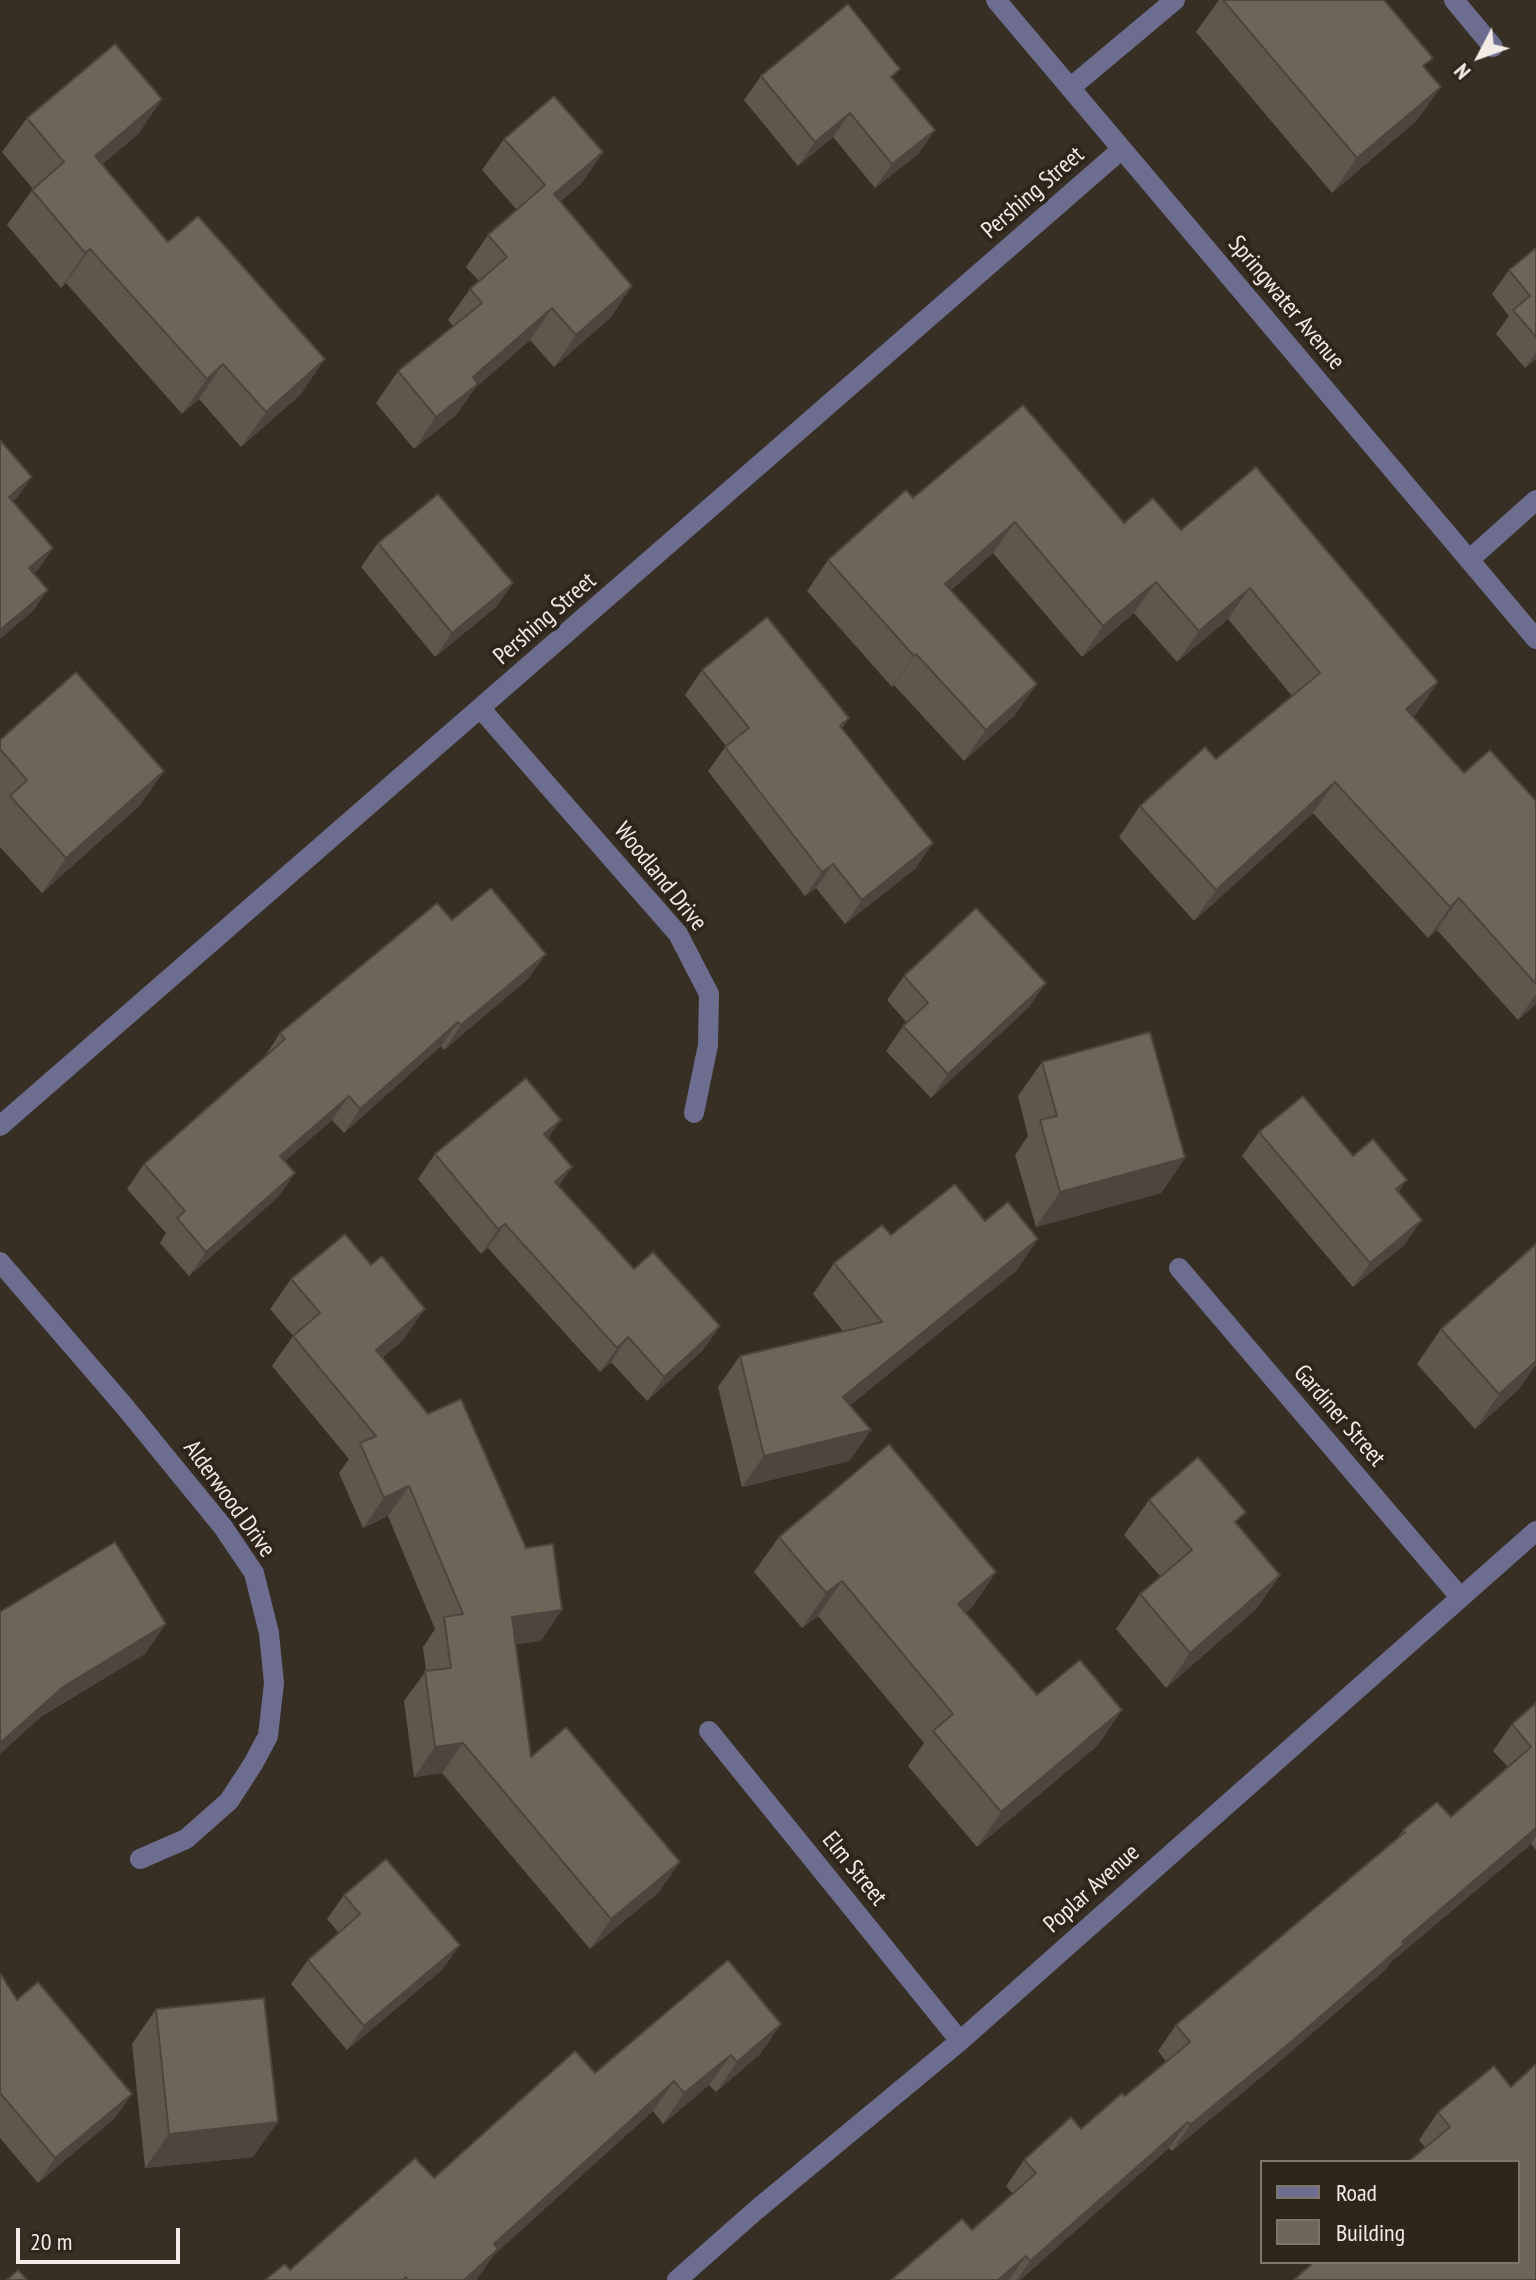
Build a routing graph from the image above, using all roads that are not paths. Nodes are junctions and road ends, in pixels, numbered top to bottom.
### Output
1 (996, 0) edge
2 (1175, 0) edge
3 (1454, 0) edge
4 (1493, 47) dead end
5 (1070, 88) junction
6 (1122, 149) junction
7 (1536, 500) edge
8 (1469, 560) junction
9 (1536, 639) edge
10 (481, 709) junction
11 (694, 1113) dead end
12 (0, 1126) edge
13 (0, 1262) edge
14 (1179, 1268) dead end
15 (1536, 1531) edge
16 (1460, 1597) junction
17 (709, 1731) dead end
18 (140, 1859) dead end
19 (960, 2041) junction
20 (677, 2280) edge

1 - 5 street, Springwater Avenue
2 - 5 street
3 - 4 street
5 - 6 street, Springwater Avenue
6 - 8 street, Springwater Avenue
6 - 10 street, Pershing Street
7 - 8 street
8 - 9 street, Springwater Avenue
10 - 11 street, Woodland Drive
10 - 12 street, Pershing Street
13 - 18 street, Alderwood Drive
14 - 16 street, Gardiner Street
15 - 16 street, Poplar Avenue
16 - 19 street, Poplar Avenue
17 - 19 street, Elm Street
19 - 20 street, Poplar Avenue

